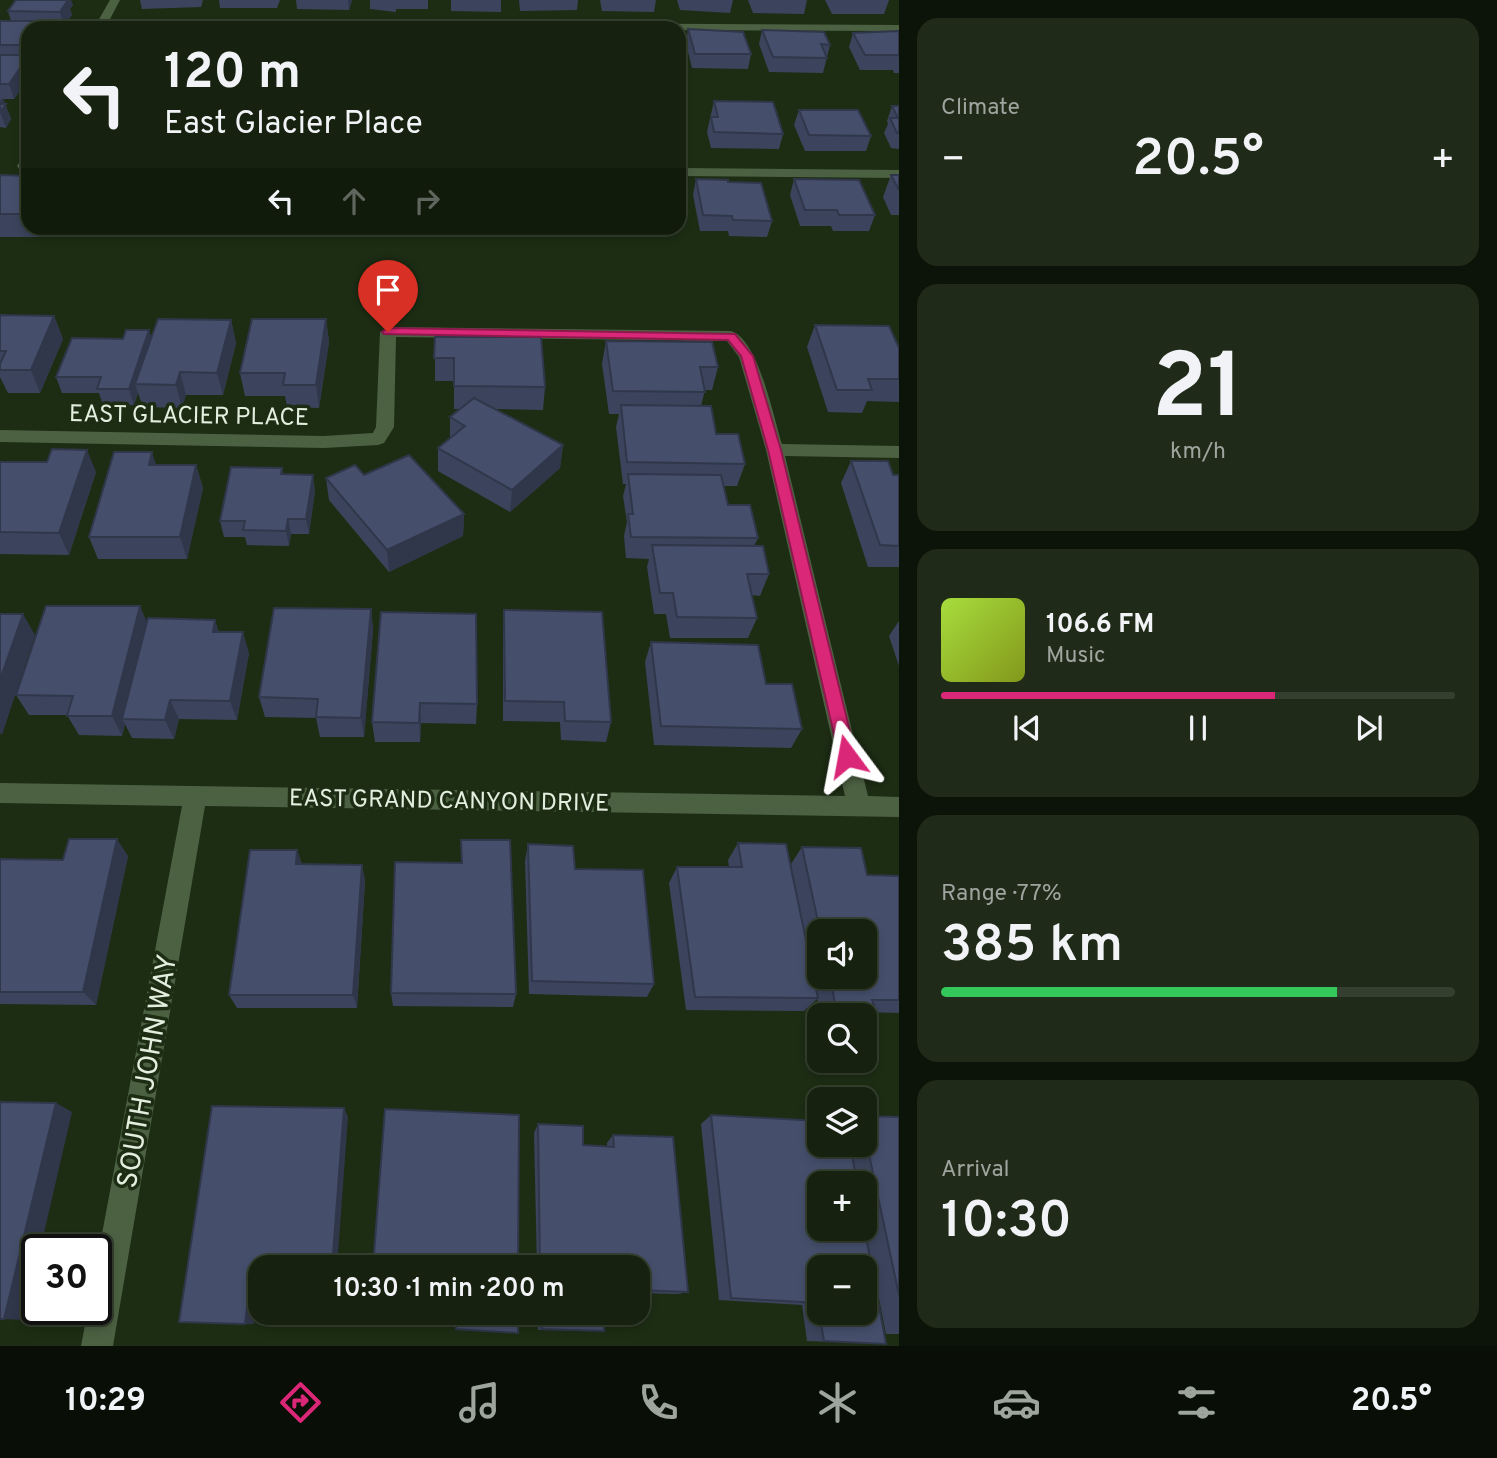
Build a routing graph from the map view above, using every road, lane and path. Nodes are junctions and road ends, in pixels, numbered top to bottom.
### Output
1 (115, 0) edge
2 (104, 21) edge
3 (686, 28) edge
4 (898, 29) edge
5 (686, 172) edge
6 (898, 174) edge
7 (0, 436) edge
8 (775, 450) junction
9 (898, 452) edge
10 (0, 793) edge
11 (195, 796) junction
12 (859, 807) junction
13 (898, 807) edge
14 (97, 1346) edge

1 - 2 street
3 - 4 street
5 - 6 street
7 - 8 street, EAST GLACIER PLACE
8 - 9 street
8 - 12 street
10 - 11 street, EAST GRAND CANYON DRIVE
11 - 12 street, EAST GRAND CANYON DRIVE
11 - 14 street, SOUTH JOHN WAY
12 - 13 street, EAST GRAND CANYON DRIVE

